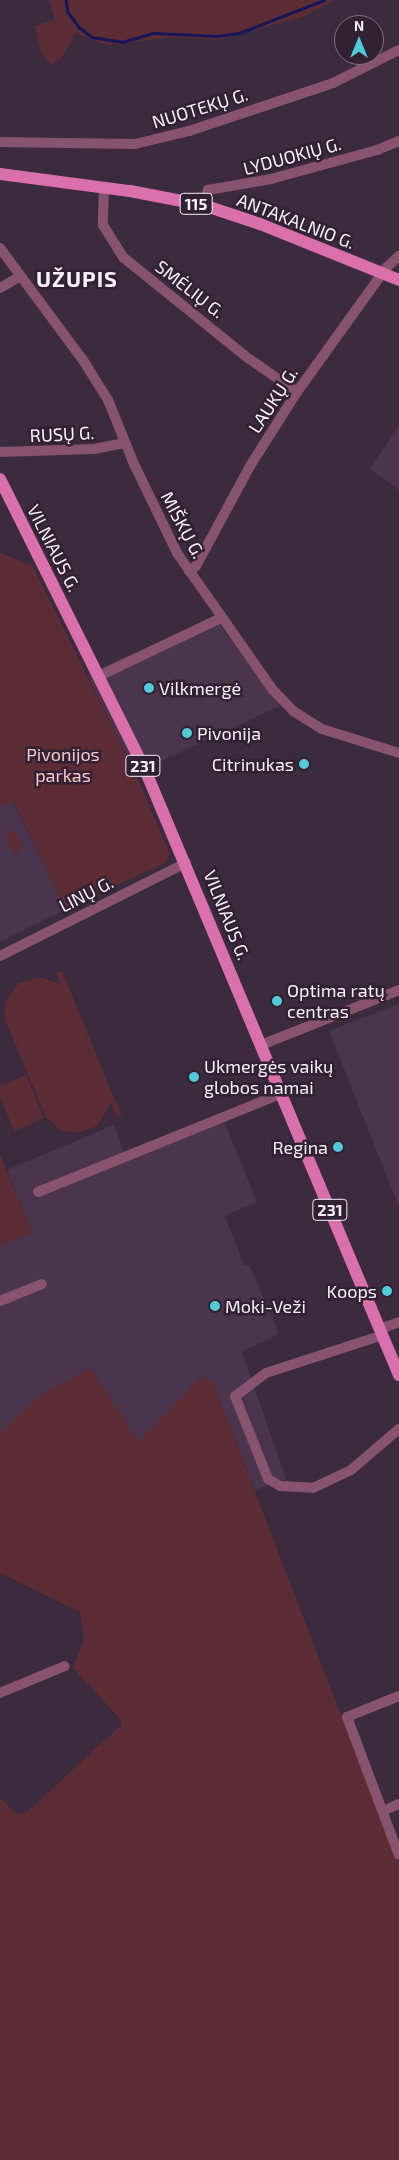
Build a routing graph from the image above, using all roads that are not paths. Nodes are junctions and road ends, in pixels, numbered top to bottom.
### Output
1 (399, 50) edge
2 (399, 141) edge
3 (0, 142) edge
4 (0, 174) edge
5 (104, 188) junction
6 (203, 205) junction
7 (0, 248) edge
8 (399, 256) edge
9 (382, 274) junction
10 (19, 277) junction
11 (399, 280) edge
12 (0, 288) edge
13 (297, 392) junction
14 (125, 443) junction
15 (0, 452) edge
16 (0, 479) edge
17 (4, 497) edge
18 (189, 571) junction
19 (221, 618) junction
20 (99, 676) junction
21 (399, 752) edge
22 (186, 863) junction
23 (0, 956) edge
24 (399, 990) edge
25 (261, 1045) junction
26 (280, 1094) junction
27 (38, 1192) dead end
28 (42, 1284) dead end
29 (0, 1301) edge
30 (399, 1322) edge
31 (381, 1332) junction
32 (399, 1375) edge
33 (399, 1429) edge
34 (65, 1666) dead end
35 (0, 1693) edge
36 (399, 1696) edge
37 (399, 1804) edge
38 (383, 1811) junction
39 (399, 1855) edge

1 - 3 street, NUOTEKŲ G.
2 - 6 street, LYDUOKIŲ G.
4 - 5 main road, ANTAKALNIO G. / 115
5 - 6 main road, ANTAKALNIO G. / 115
5 - 13 street, SMĖLIŲ G.
6 - 9 main road, ANTAKALNIO G. / 115
7 - 10 street, MIŠKŲ G.
8 - 9 street, LAUKŲ G.
9 - 11 main road, ANTAKALNIO G. / 115
9 - 13 street, LAUKŲ G.
10 - 12 street
10 - 14 street, MIŠKŲ G.
13 - 18 street, LAUKŲ G.
14 - 15 street, RUSŲ G.
14 - 18 street, MIŠKŲ G.
16 - 17 main road, VILNIAUS G. / 231
17 - 20 main road, VILNIAUS G. / 231
18 - 19 street, MIŠKŲ G.
19 - 20 street
19 - 21 street, MIŠKŲ G.
20 - 22 main road, VILNIAUS G. / 231
22 - 23 street, LINŲ G.
22 - 25 main road, VILNIAUS G. / 231
24 - 25 street
25 - 26 main road, VILNIAUS G. / 231
26 - 27 street
26 - 31 main road, VILNIAUS G. / 231
28 - 29 street
30 - 31 street
31 - 32 main road, VILNIAUS G. / 231
31 - 33 street
34 - 35 street
36 - 38 street
37 - 38 street
38 - 39 street

